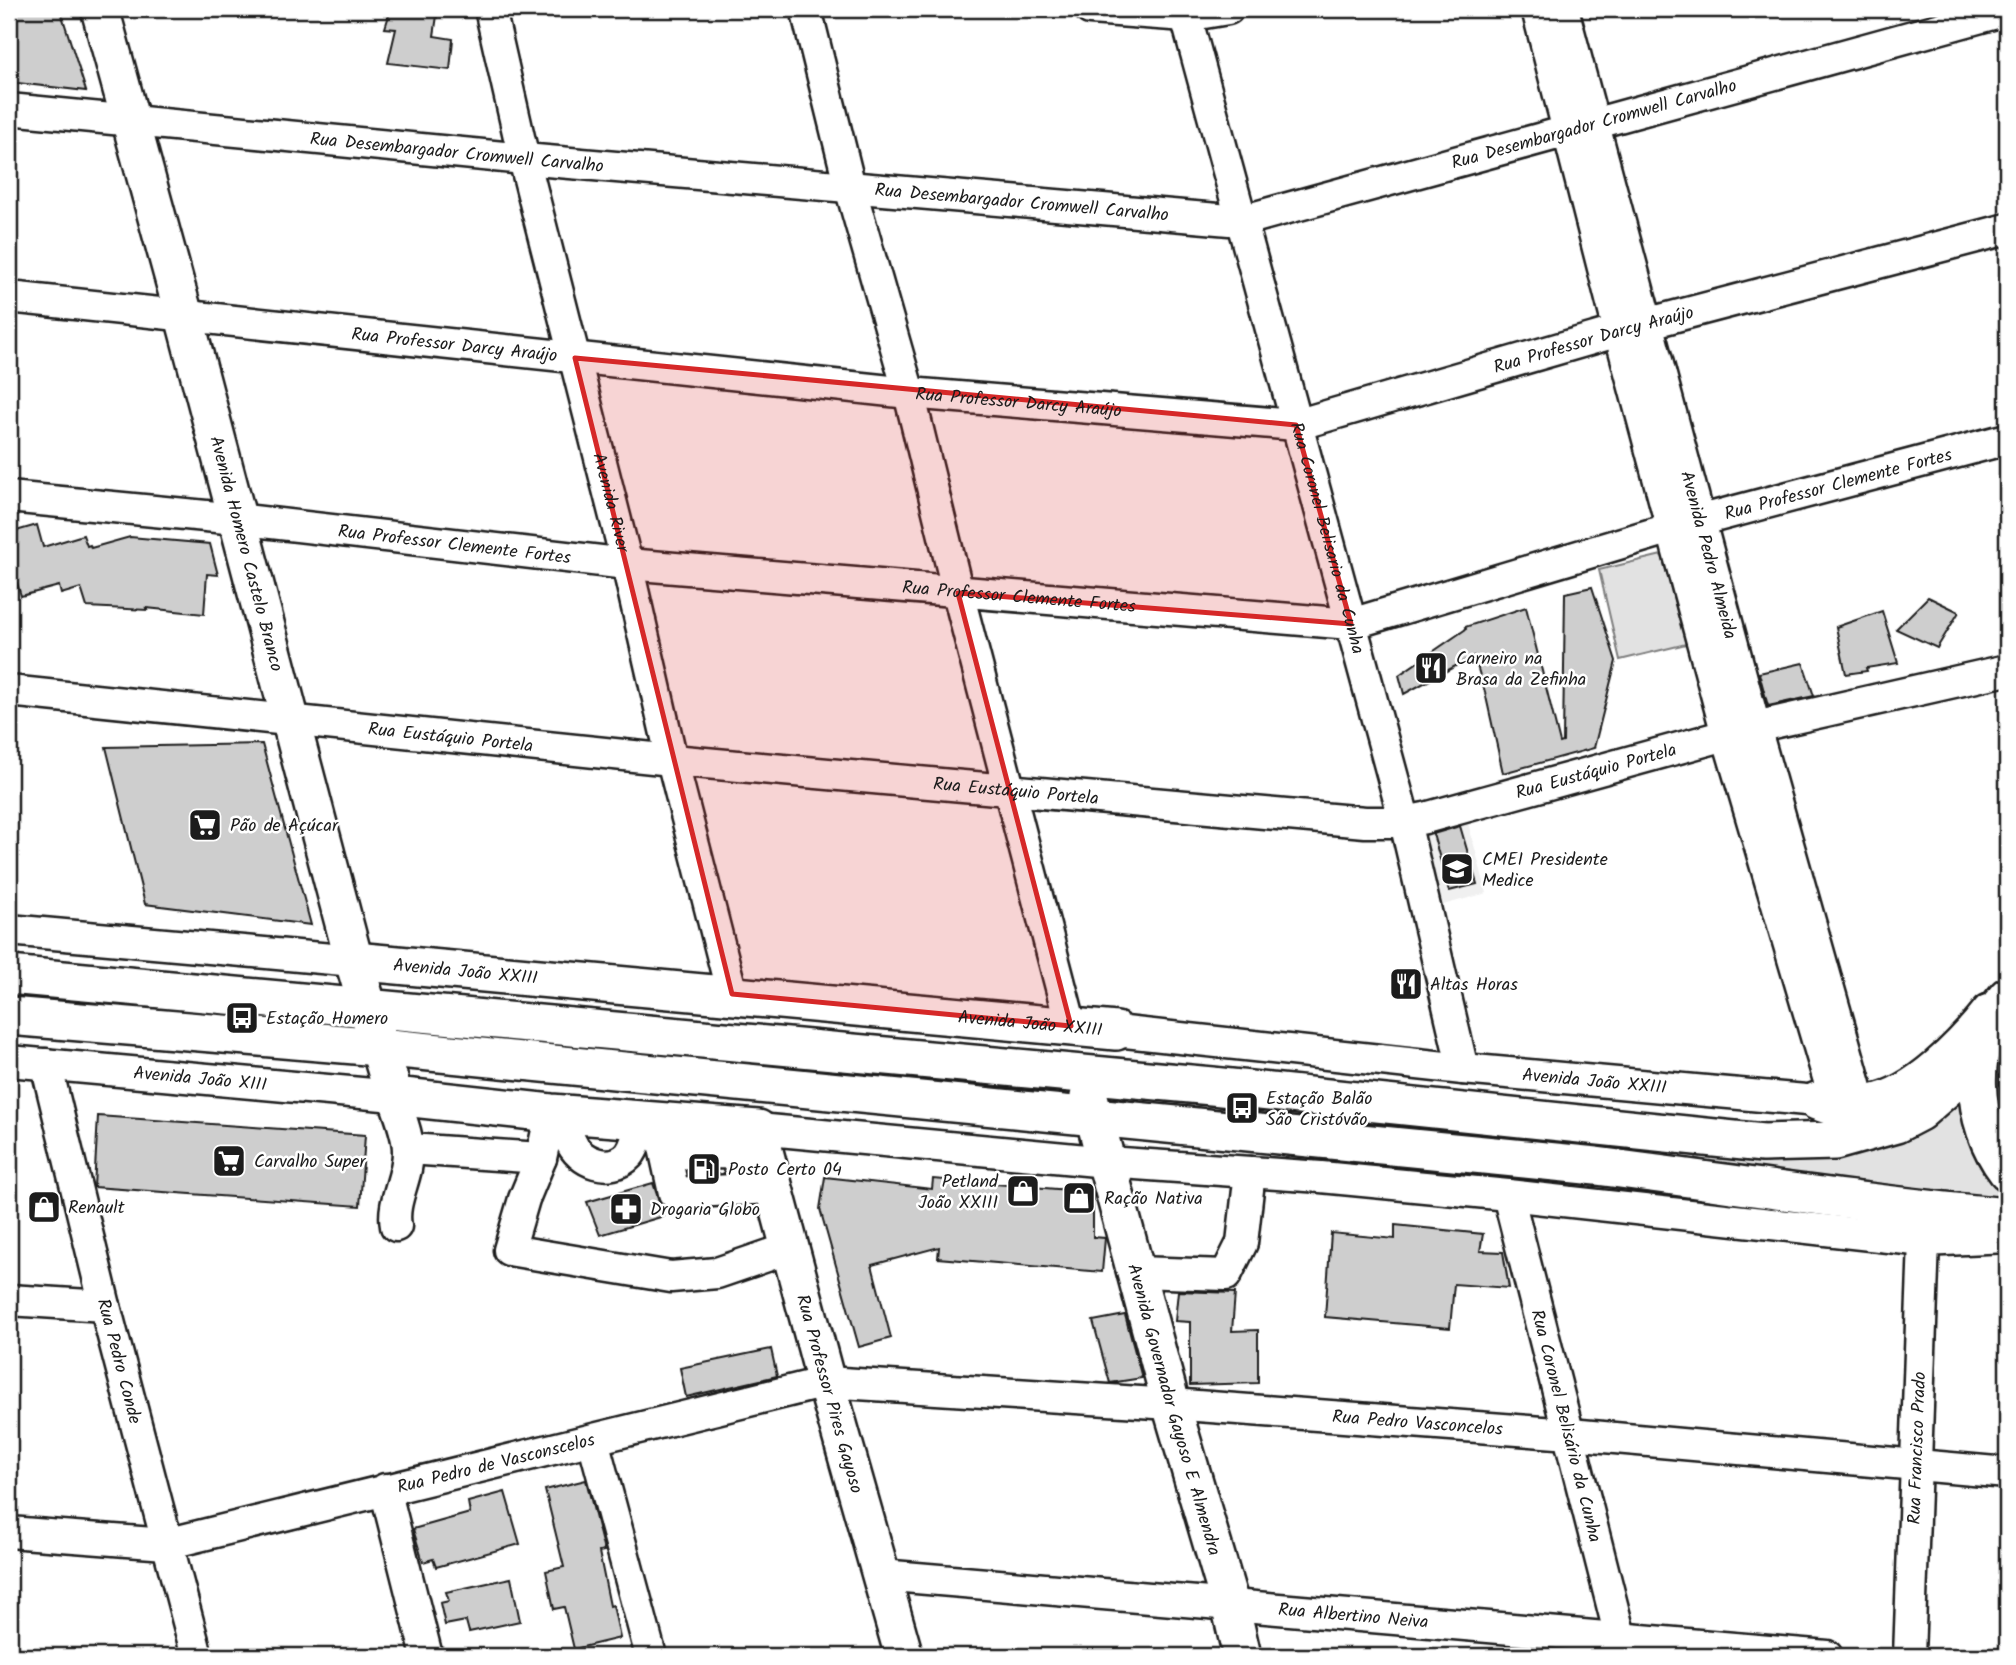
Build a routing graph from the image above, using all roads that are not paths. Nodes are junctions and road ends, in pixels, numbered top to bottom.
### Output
1 (100, 9) edge
2 (490, 9) edge
3 (806, 9) edge
4 (1090, 9) edge
5 (1228, 9) edge
6 (1537, 9) edge
7 (1563, 9) edge
8 (2007, 10) edge
9 (1185, 12) edge
10 (9, 109) edge
11 (131, 122) junction
12 (1581, 127) junction
13 (524, 159) junction
14 (850, 187) junction
15 (1241, 221) junction
16 (2007, 229) edge
17 (9, 297) edge
18 (184, 316) junction
19 (1648, 323) junction
20 (1619, 331) junction
21 (575, 358) junction
22 (909, 393) junction
23 (1296, 425) junction
24 (2007, 439) edge
25 (9, 497) edge
26 (237, 519) junction
27 (1686, 524) junction
28 (627, 564) junction
29 (958, 593) junction
30 (1351, 624) junction
31 (2007, 670) edge
32 (9, 691) edge
33 (291, 721) junction
34 (1741, 731) junction
35 (672, 760) junction
36 (1011, 790) junction
37 (1405, 822) junction
38 (9, 930) edge
39 (354, 961) junction
40 (9, 972) edge
41 (2007, 985) edge
42 (732, 994) junction
43 (2007, 997) edge
44 (366, 1007) junction
45 (9, 1016) edge
46 (1071, 1026) junction
47 (1116, 1031) joint
48 (1986, 1035) junction
49 (379, 1047) junction
50 (9, 1061) edge
51 (46, 1064) junction
52 (1464, 1069) junction
53 (1083, 1074) junction
54 (1943, 1092) junction
55 (394, 1096) junction
56 (1837, 1101) junction
57 (558, 1113) junction
58 (1094, 1118) junction
59 (758, 1129) junction
60 (655, 1131) junction
61 (409, 1149) junction
62 (541, 1158) junction
63 (1107, 1162) junction
64 (2007, 1171) edge
65 (1250, 1172) junction
66 (759, 1189) junction
67 (1800, 1193) junction
68 (1508, 1195) junction
69 (2007, 1217) edge
70 (396, 1226) dead end
71 (2007, 1237) edge
72 (1924, 1241) junction
73 (790, 1248) junction
74 (1136, 1272) junction
75 (9, 1300) edge
76 (105, 1307) junction
77 (826, 1382) junction
78 (1171, 1404) junction
79 (1570, 1434) junction
80 (593, 1440) junction
81 (1917, 1465) junction
82 (2007, 1473) edge
83 (385, 1489) junction
84 (9, 1532) edge
85 (166, 1544) junction
86 (881, 1575) junction
87 (1230, 1604) junction
88 (1623, 1648) edge
89 (197, 1656) edge
90 (427, 1656) edge
91 (651, 1656) edge
92 (904, 1656) edge
93 (1242, 1656) edge
94 (1827, 1656) edge
95 (1909, 1656) edge

1 - 11 main road, Avenida Homero Castelo Branco
2 - 13 street, Avenida River
3 - 14 street
4 - 9 street
5 - 9 street
6 - 12 street, Avenida Pedro Almeida
7 - 12 street, Avenida Pedro Almeida
8 - 12 street, Rua Desembargador Cromwell Carvalho
9 - 15 street, Rua Coronel Belisario da Cunha
10 - 11 street, Rua Desembargador Cromwell Carvalho
11 - 13 street, Rua Desembargador Cromwell Carvalho
11 - 18 main road, Avenida Homero Castelo Branco
12 - 15 street, Rua Desembargador Cromwell Carvalho
12 - 19 street, Avenida Pedro Almeida
12 - 20 street, Avenida Pedro Almeida
13 - 14 street, Rua Desembargador Cromwell Carvalho
13 - 21 street, Avenida River
14 - 15 street, Rua Desembargador Cromwell Carvalho
14 - 22 street
15 - 23 street, Rua Coronel Belisario da Cunha
16 - 19 street, Rua Professor Darcy Araújo
17 - 18 street, Rua Professor Darcy Araújo
18 - 21 street, Rua Professor Darcy Araújo
18 - 26 main road, Avenida Homero Castelo Branco
19 - 20 street, Rua Professor Darcy Araújo
19 - 27 street, Avenida Pedro Almeida
20 - 23 street, Rua Professor Darcy Araújo
20 - 27 street, Avenida Pedro Almeida
21 - 22 street, Rua Professor Darcy Araújo
21 - 28 street, Avenida River
22 - 23 street, Rua Professor Darcy Araújo
22 - 29 street
23 - 30 street, Rua Coronel Belisario da Cunha
24 - 27 street, Rua Professor Clemente Fortes
25 - 26 street, Rua Professor Clemente Fortes
26 - 28 street, Rua Professor Clemente Fortes
26 - 33 main road, Avenida Homero Castelo Branco
27 - 30 street, Rua Professor Clemente Fortes
27 - 34 street, Avenida Pedro Almeida
28 - 29 street, Rua Professor Clemente Fortes
28 - 35 street, Avenida River
29 - 30 street, Rua Professor Clemente Fortes
29 - 36 street
30 - 37 street, Rua Coronel Belisario da Cunha
31 - 34 street, Rua Eustáquio Portela
32 - 33 street, Rua Eustáquio Portela
33 - 35 street, Rua Eustáquio Portela
33 - 39 main road, Avenida Homero Castelo Branco
34 - 37 street, Rua Eustáquio Portela
34 - 56 street, Avenida Pedro Almeida
35 - 36 street, Rua Eustáquio Portela
35 - 42 street, Avenida River
36 - 37 street, Rua Eustáquio Portela
36 - 46 street
37 - 52 street, Rua Coronel Belisario da Cunha
38 - 39 street, Avenida João XXIII
39 - 42 main road, Avenida João XXIII
39 - 44 main road, Avenida Homero Castelo Branco
40 - 44 main road
41 - 56 street, Avenida João XXIII
42 - 46 main road, Avenida João XXIII
43 - 48 main road
44 - 49 main road, Avenida Homero Castelo Branco
44 - 53 main road
45 - 49 main road
46 - 47 main road, Avenida João XXIII
46 - 53 main road, Avenida Governador Gayoso E Almendra
47 - 52 street, Avenida João XXIII
48 - 54 main road
48 - 64 main road
49 - 55 main road, Avenida Homero Castelo Branco
49 - 58 main road
50 - 51 street, Avenida João XIII
51 - 55 street, Avenida João XIII
51 - 76 street, Rua Pedro Conde
52 - 56 street, Avenida João XXIII
53 - 54 main road
53 - 58 main road, Avenida Governador Gayoso E Almendra
54 - 56 main road
55 - 57 main road
55 - 61 street
57 - 60 main road
57 - 60 street
57 - 62 street
58 - 63 main road, Avenida Governador Gayoso E Almendra
58 - 67 main road
59 - 60 main road
59 - 63 street
59 - 66 main road, Rua Professor Pires Gayoso
60 - 66 street
61 - 62 street
61 - 70 street
62 - 73 street
63 - 65 street
63 - 74 main road, Avenida Governador Gayoso E Almendra
65 - 68 street
65 - 74 street
66 - 73 main road, Rua Professor Pires Gayoso
67 - 69 main road
67 - 71 main road
68 - 72 street
68 - 79 street, Rua Coronel Belisário da Cunha
71 - 72 street
72 - 81 street, Rua Francisco Prado
73 - 77 main road, Rua Professor Pires Gayoso
74 - 78 main road, Avenida Governador Gayoso E Almendra
75 - 76 street
76 - 85 street, Rua Pedro Conde
77 - 78 street, Rua Pedro Vasconcelos
77 - 80 street, Rua Pedro de Vasconscelos
77 - 86 main road, Rua Professor Pires Gayoso
78 - 79 street, Rua Pedro Vasconcelos
78 - 87 main road, Avenida Governador Gayoso E Almendra
79 - 81 street, Rua Pedro Vasconcelos
79 - 88 street, Rua Coronel Belisário da Cunha
80 - 83 street, Rua Pedro de Vasconscelos
80 - 91 street
81 - 82 street, Rua Pedro Vasconcelos
81 - 95 street, Rua Francisco Prado
83 - 85 street, Rua Pedro de Vasconscelos
83 - 90 street
84 - 85 street, Rua Pedro de Vasconscelos
85 - 89 street, Rua Pedro Conde
86 - 87 street, Rua Albertino Neiva
86 - 92 main road, Rua Professor Pires Gayoso
87 - 88 street, Rua Albertino Neiva
87 - 93 main road, Avenida Governador Gayoso E Almendra
88 - 94 street, Rua Albertino Neiva

